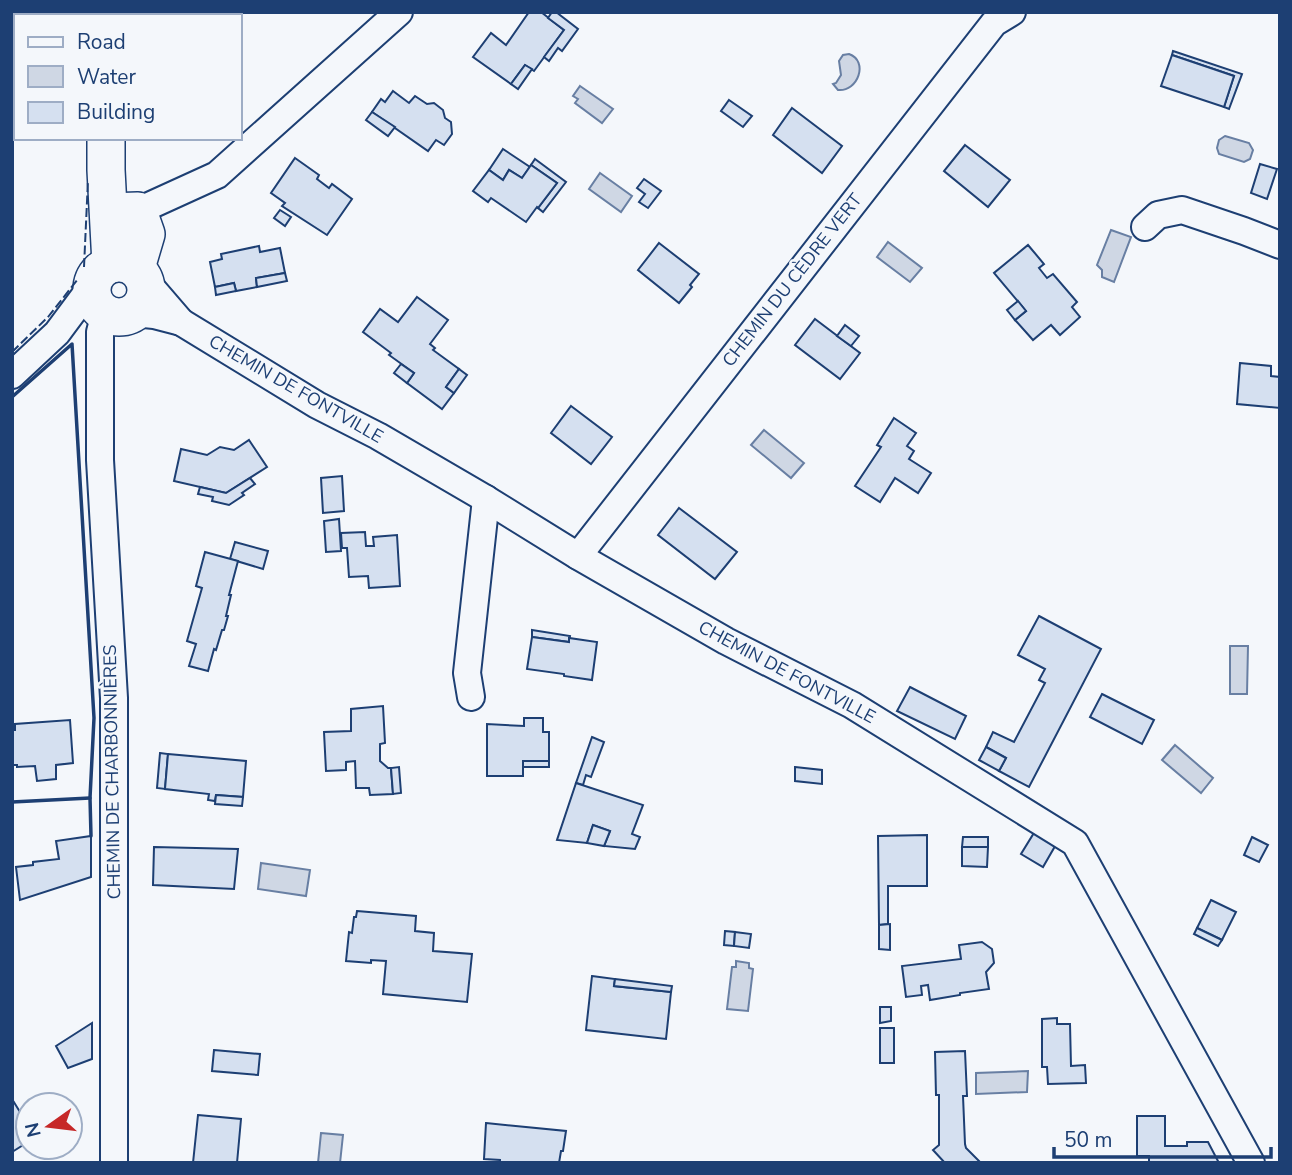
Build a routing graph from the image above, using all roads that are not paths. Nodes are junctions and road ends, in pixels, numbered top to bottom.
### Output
1 (399, 12) edge
2 (1012, 12) edge
3 (108, 140) edge
4 (1145, 227) dead end
5 (1280, 245) edge
6 (121, 273) junction
7 (21, 366) edge
8 (486, 499) junction
9 (578, 556) junction
10 (471, 697) dead end
11 (114, 1163) edge
12 (1251, 1163) edge

1 - 6 street
2 - 9 street, CHEMIN DU CÈDRE VERT
3 - 6 street
4 - 5 street
6 - 7 street
6 - 8 street, CHEMIN DE FONTVILLE
6 - 11 street, CHEMIN DE CHARBONNIÈRES
8 - 9 street, CHEMIN DE FONTVILLE
8 - 10 street
9 - 12 street, CHEMIN DE FONTVILLE

